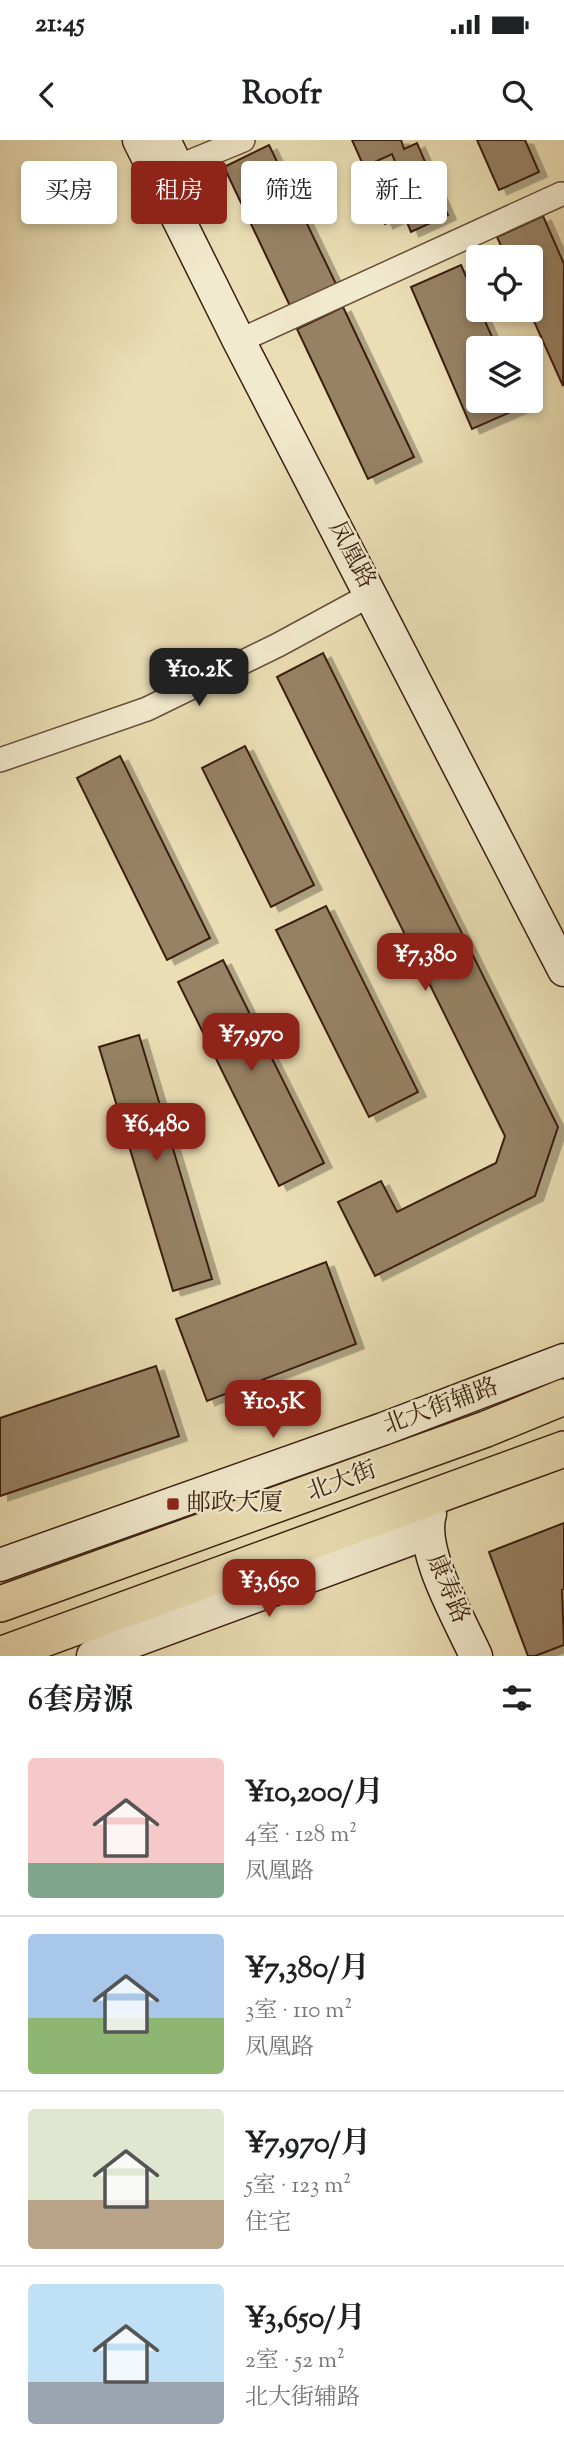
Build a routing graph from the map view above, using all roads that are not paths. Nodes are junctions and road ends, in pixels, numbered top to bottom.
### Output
1 (210, 140) edge
2 (243, 140) edge
3 (160, 157) edge
4 (561, 194) dead end
5 (249, 337) junction
6 (372, 594) junction
7 (0, 761) edge
8 (564, 922) edge
9 (564, 970) edge
10 (564, 1360) edge
11 (564, 1397) edge
12 (564, 1449) edge
13 (453, 1489) junction
14 (367, 1520) junction
15 (416, 1537) junction
16 (0, 1565) edge
17 (0, 1604) edge
18 (36, 1650) edge
19 (0, 1655) edge
20 (93, 1656) edge
21 (459, 1656) edge
22 (476, 1656) edge

1 - 3 street
2 - 3 street
3 - 5 street, 凤凰路
4 - 5 street
5 - 6 street, 凤凰路
5 - 8 street, 凤凰路
6 - 7 street
6 - 9 street, 凤凰路
10 - 16 street, 北大街辅路
11 - 17 main road, 北大街
12 - 13 main road, 北大街
13 - 14 main road, 北大街
13 - 15 street, 康寿路
14 - 15 street, 康寿路
14 - 18 main road, 北大街
15 - 20 street
15 - 21 street, 康寿路
15 - 22 street, 康寿路
18 - 19 main road, 北大街

